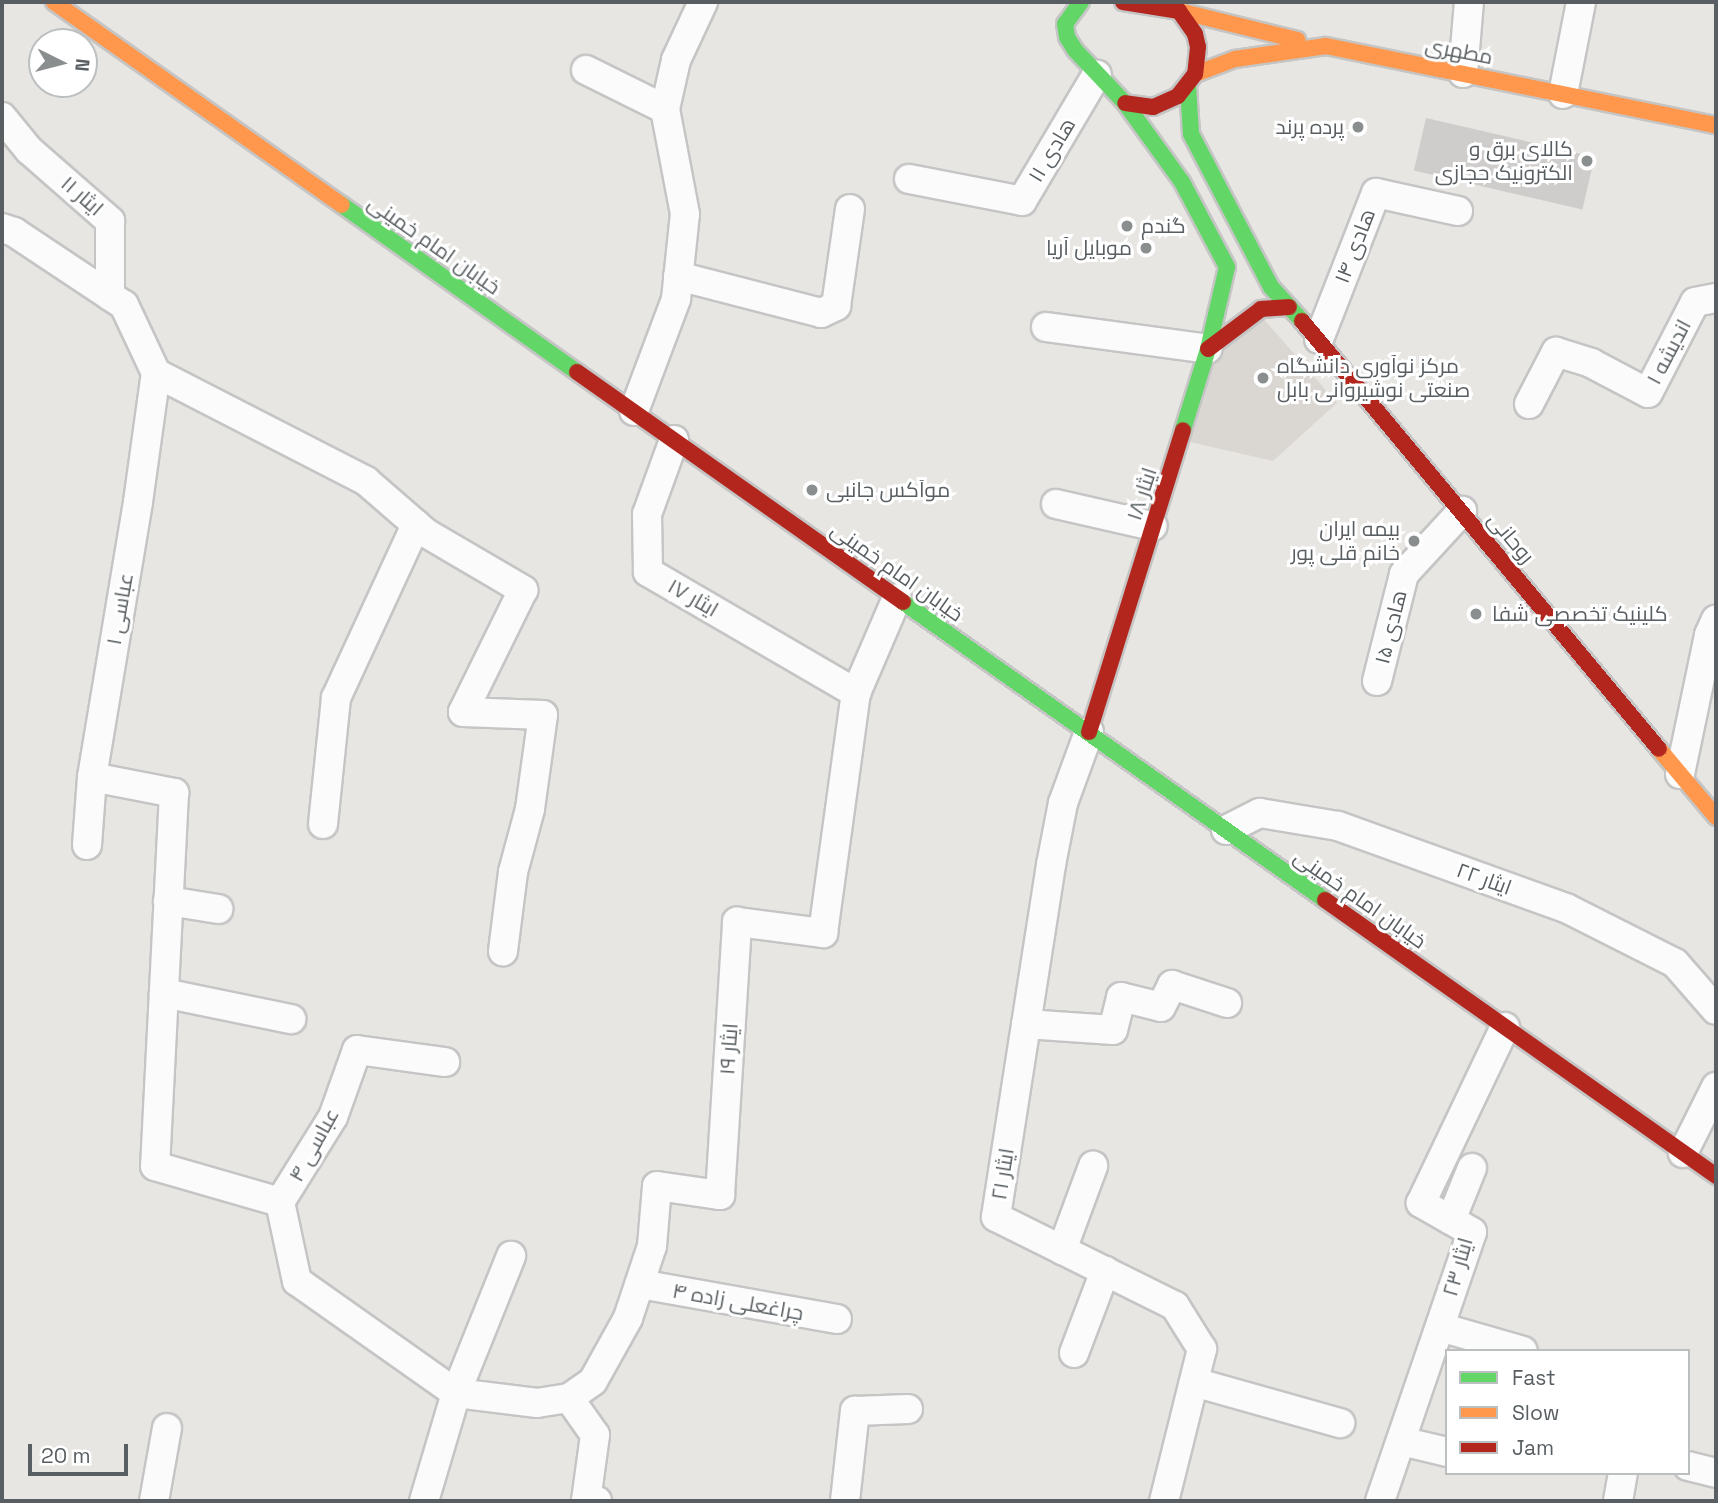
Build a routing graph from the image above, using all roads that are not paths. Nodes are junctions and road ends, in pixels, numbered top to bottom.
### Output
1 (703, 2) edge
2 (1081, 2) edge
3 (1123, 2) edge
4 (1469, 2) edge
5 (1581, 2) edge
6 (63, 5) edge
7 (1178, 8) edge
8 (1049, 9) dead end
9 (1065, 24) junction
10 (1326, 46) junction
11 (586, 70) dead end
12 (1463, 73) junction
13 (1097, 74) junction
14 (1191, 80) junction
15 (1563, 94) junction
16 (1125, 103) junction
17 (665, 108) junction
18 (2, 117) edge
19 (1716, 125) edge
20 (909, 179) dead end
21 (850, 209) dead end
22 (1458, 211) dead end
23 (2, 228) edge
24 (678, 276) junction
25 (110, 296) junction
26 (1716, 298) edge
27 (1289, 307) junction
28 (1046, 327) dead end
29 (1319, 339) junction
30 (1208, 349) junction
31 (156, 373) junction
32 (1529, 404) dead end
33 (634, 411) junction
34 (674, 440) junction
35 (1056, 504) dead end
36 (1462, 511) junction
37 (416, 525) junction
38 (1153, 526) junction
39 (897, 598) junction
40 (1716, 620) edge
41 (1377, 681) dead end
42 (856, 693) junction
43 (1088, 733) junction
44 (1680, 774) junction
45 (92, 777) junction
46 (1716, 817) edge
47 (323, 824) dead end
48 (1226, 830) junction
49 (87, 845) dead end
50 (169, 901) junction
51 (218, 909) dead end
52 (503, 951) dead end
53 (164, 993) junction
54 (1227, 1003) dead end
55 (1716, 1010) edge
56 (291, 1019) dead end
57 (1026, 1024) junction
58 (1505, 1027) junction
59 (445, 1062) dead end
60 (1716, 1087) edge
61 (1683, 1153) junction
62 (1093, 1166) dead end
63 (1472, 1168) dead end
64 (1716, 1176) edge
65 (281, 1202) junction
66 (1451, 1220) junction
67 (1062, 1250) junction
68 (511, 1256) dead end
69 (1105, 1271) junction
70 (639, 1284) junction
71 (837, 1319) dead end
72 (1440, 1327) junction
73 (1516, 1349) edge
74 (1074, 1353) dead end
75 (1194, 1382) junction
76 (456, 1393) junction
77 (569, 1398) junction
78 (908, 1409) dead end
79 (1340, 1423) dead end
80 (167, 1429) dead end
81 (1401, 1441) junction
82 (1445, 1452) edge
83 (1690, 1466) edge
84 (1716, 1473) edge
85 (1623, 1475) edge
86 (154, 1501) edge
87 (424, 1501) edge
88 (597, 1501) edge
89 (845, 1501) edge
90 (1164, 1501) edge
91 (1380, 1501) edge
92 (1618, 1501) edge

1 - 17 street
2 - 9 main road
3 - 7 main road
4 - 12 street
5 - 15 street
6 - 33 main road, خیابان امام خمینی
7 - 10 main road
7 - 14 main road, روحانی
8 - 9 main road
9 - 13 main road
10 - 12 main road, مطهری
10 - 14 main road, مطهری
11 - 17 street
12 - 15 main road, مطهری
13 - 16 main road
13 - 20 street, هادی ۱۱
14 - 16 main road, مطهری
14 - 27 main road, روحانی
15 - 19 main road, مطهری
16 - 30 main road, ایثار ۱۸
17 - 24 street
18 - 25 street, ایثار ۱۱
21 - 24 street
22 - 29 street, هادی ۱۴
23 - 25 street
24 - 33 street
25 - 31 street
26 - 32 street, اندیشه ۱
27 - 29 main road, روحانی
27 - 30 main road
28 - 30 street
29 - 36 main road, روحانی
30 - 38 main road, ایثار ۱۸
31 - 37 street
31 - 45 street, عباسی ۱
33 - 34 main road, خیابان امام خمینی
34 - 39 main road, خیابان امام خمینی
34 - 42 street, ایثار ۱۷
35 - 38 street
36 - 41 street, هادی ۱۵
36 - 44 main road, روحانی
37 - 47 street
37 - 52 street
38 - 43 main road, ایثار ۱۸
39 - 42 street, ایثار ١٩
39 - 43 main road, خیابان امام خمینی
40 - 44 street
42 - 70 street, ایثار ١٩
43 - 48 main road, خیابان امام خمینی
43 - 57 street, ایثار ۲۱
44 - 46 main road, روحانی
45 - 49 street, عباسی ۱
45 - 50 street
48 - 55 street, ایثار ۲۲
48 - 58 main road, خیابان امام خمینی
50 - 51 street
50 - 53 street
53 - 56 street
53 - 65 street
54 - 57 street
57 - 67 street, ایثار ۲۱
58 - 61 main road, خیابان امام خمینی
58 - 66 street, ایثار ۲۳
59 - 65 street, عباسی ۴
60 - 61 street
61 - 64 main road, خیابان امام خمینی
62 - 67 street
63 - 66 street
65 - 76 street
66 - 72 street, ایثار ۲۳
67 - 69 street, ایثار ۲۱
68 - 76 street
69 - 74 street
69 - 75 street, ایثار ۲۱
70 - 71 street, چراغعلی زاده ۴
70 - 77 street, ایثار ١٩
72 - 73 street
72 - 81 street, ایثار ۲۳
75 - 79 street
75 - 90 street, ایثار ۲۱
76 - 77 street
76 - 87 street
77 - 88 street
78 - 89 street
80 - 86 street
81 - 82 street
81 - 91 street, ایثار ۲۳
83 - 84 street
85 - 92 street

